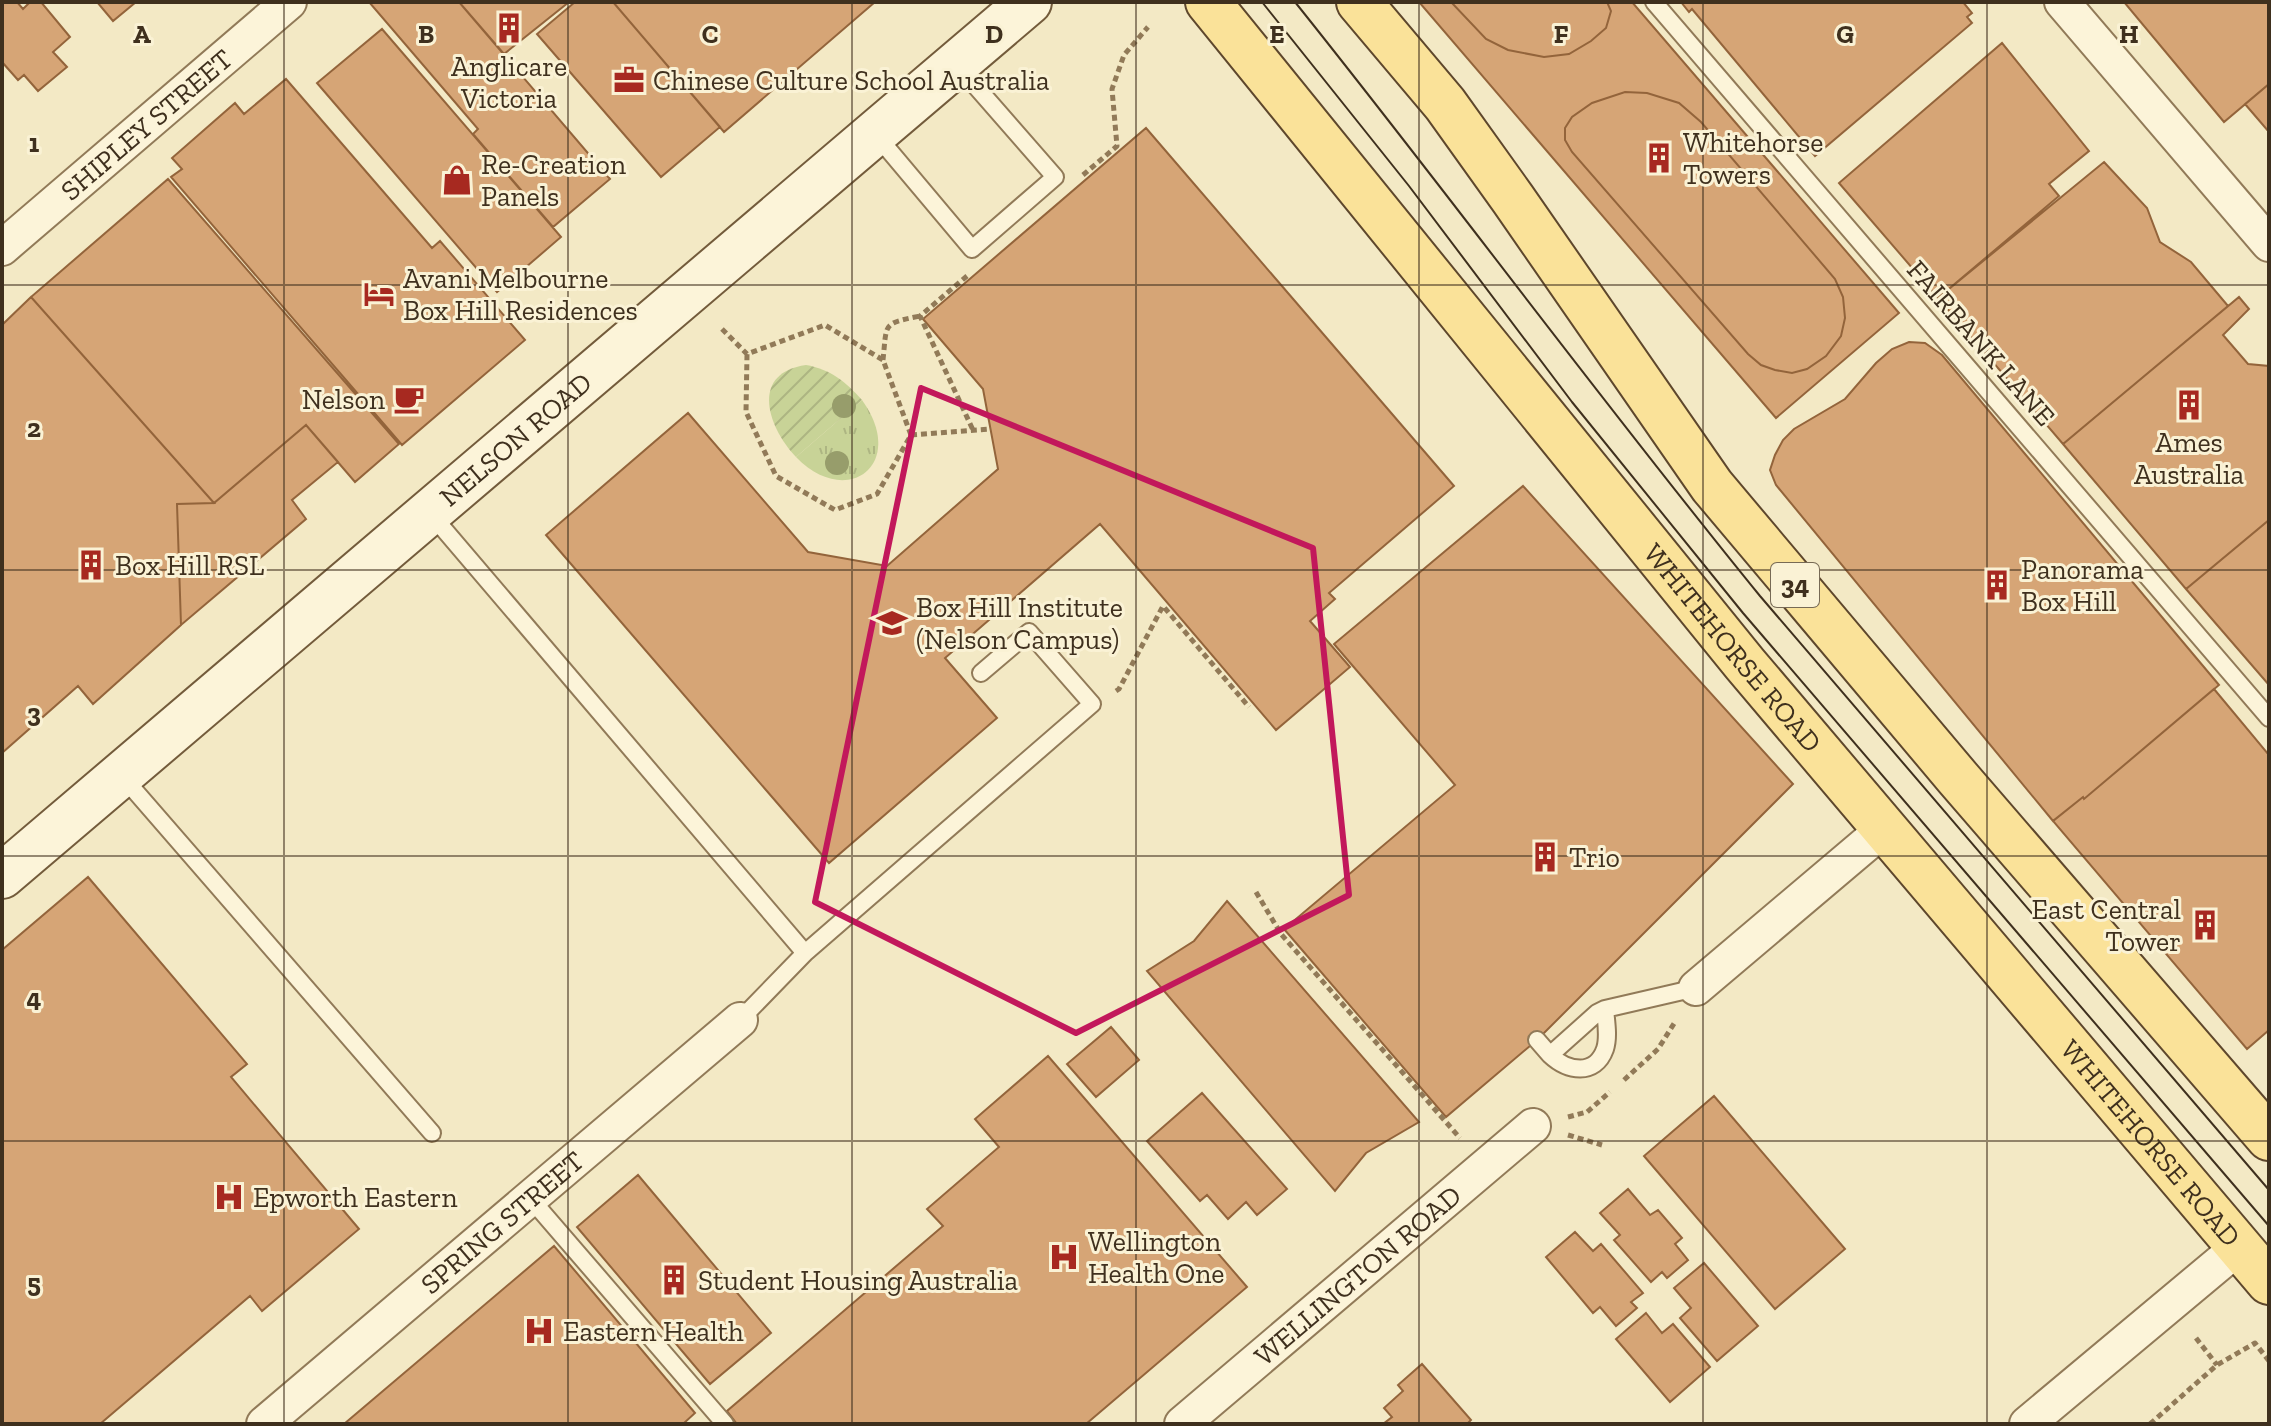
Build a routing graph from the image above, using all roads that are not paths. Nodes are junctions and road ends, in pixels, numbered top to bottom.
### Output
1 (289, 2) edge
2 (1029, 2) edge
3 (1208, 2) edge
4 (1359, 2) edge
5 (1654, 2) edge
6 (2062, 2) edge
7 (957, 65) junction
8 (875, 134) junction
9 (2269, 244) edge
10 (2, 248) edge
11 (430, 513) junction
12 (981, 673) dead end
13 (2269, 718) edge
14 (121, 775) junction
15 (1885, 828) junction
16 (2, 876) edge
17 (805, 953) junction
18 (1696, 988) joint
19 (1605, 1009) junction
20 (740, 1020) joint
21 (1537, 1040) dead end
22 (1550, 1055) junction
23 (1533, 1126) dead end
24 (432, 1133) dead end
25 (2269, 1138) edge
26 (530, 1198) junction
27 (2240, 1246) junction
28 (2269, 1282) edge
29 (264, 1424) edge
30 (725, 1424) edge
31 (1182, 1424) edge
32 (2027, 1424) edge

1 - 10 street, SHIPLEY STREET
2 - 7 street, NELSON ROAD
3 - 15 main road, WHITEHORSE ROAD
4 - 25 main road, 34
5 - 13 lane, FAIRBANK LANE
6 - 9 street
7 - 8 street, NELSON ROAD
7 - 8 lane
8 - 11 street, NELSON ROAD
11 - 14 street, NELSON ROAD
11 - 17 lane
12 - 17 lane
14 - 16 street, NELSON ROAD
14 - 24 lane
15 - 18 street
15 - 27 main road, WHITEHORSE ROAD
17 - 20 lane
18 - 19 lane
19 - 22 lane
19 - 22 lane
20 - 26 street, SPRING STREET
21 - 22 lane
23 - 31 street, WELLINGTON ROAD
26 - 29 street, SPRING STREET
26 - 30 lane
27 - 28 main road, WHITEHORSE ROAD
27 - 32 street

